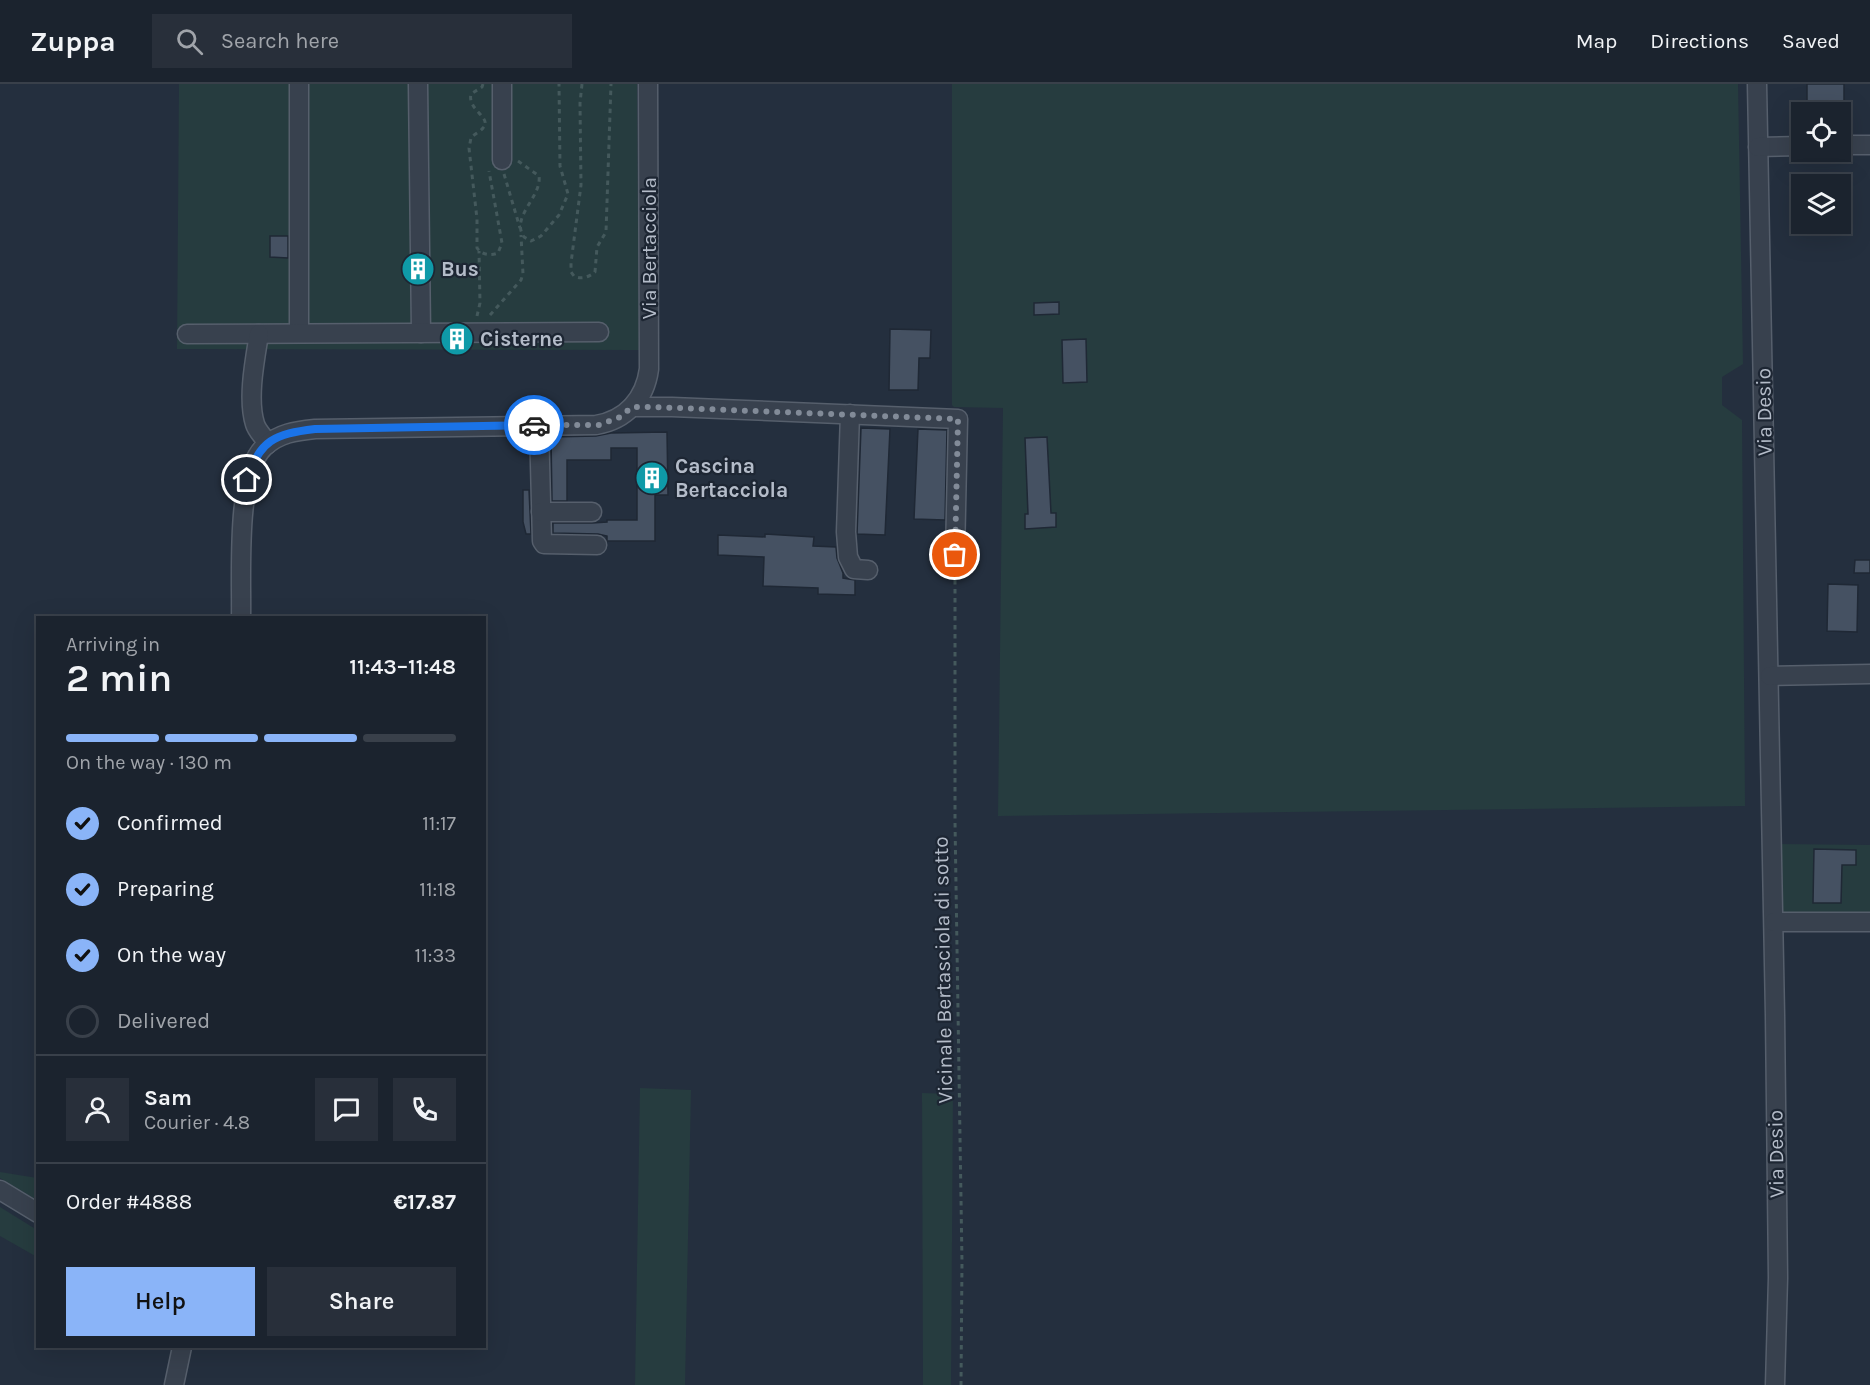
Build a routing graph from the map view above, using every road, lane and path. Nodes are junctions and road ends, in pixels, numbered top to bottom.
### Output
1 (299, 84) edge
2 (418, 84) edge
3 (483, 84) edge
4 (502, 84) edge
5 (559, 84) edge
6 (582, 84) edge
7 (611, 84) edge
8 (648, 84) edge
9 (1757, 84) edge
10 (1851, 145) edge
11 (1870, 145) edge
12 (1791, 146) edge
13 (1758, 147) junction
14 (498, 159) junction
15 (479, 250) junction
16 (599, 332) dead end
17 (299, 333) junction
18 (421, 333) junction
19 (475, 333) junction
20 (187, 334) dead end
21 (259, 334) junction
22 (632, 407) junction
23 (850, 414) junction
24 (532, 425) junction
25 (268, 444) junction
26 (541, 512) junction
27 (592, 512) dead end
28 (597, 545) dead end
29 (955, 555) joint
30 (868, 570) dead end
31 (241, 616) edge
32 (1870, 674) edge
33 (1770, 676) junction
34 (1774, 922) junction
35 (1870, 922) edge
36 (0, 1190) edge
37 (36, 1212) edge
38 (182, 1348) edge
39 (174, 1385) edge
40 (961, 1385) edge
41 (1775, 1385) edge

1 - 17 street
2 - 18 street
3 - 15 path
4 - 14 street
5 - 14 path
6 - 7 path
8 - 22 street, Via Bertacciola
9 - 13 street, Via Desio
10 - 11 street
12 - 13 street
13 - 33 street, Via Desio
14 - 15 path
14 - 19 path
15 - 19 path
16 - 19 street
17 - 18 street
17 - 21 street
18 - 19 street
20 - 21 street
21 - 25 street
22 - 23 street
22 - 24 street
23 - 29 street
23 - 30 street
24 - 25 street
24 - 26 street
25 - 31 street
26 - 27 street
26 - 28 street
29 - 40 path, Vicinale Bertasciola di sotto
32 - 33 street
33 - 34 street, Via Desio
34 - 35 street
34 - 41 street, Via Desio
36 - 37 street
38 - 39 street

